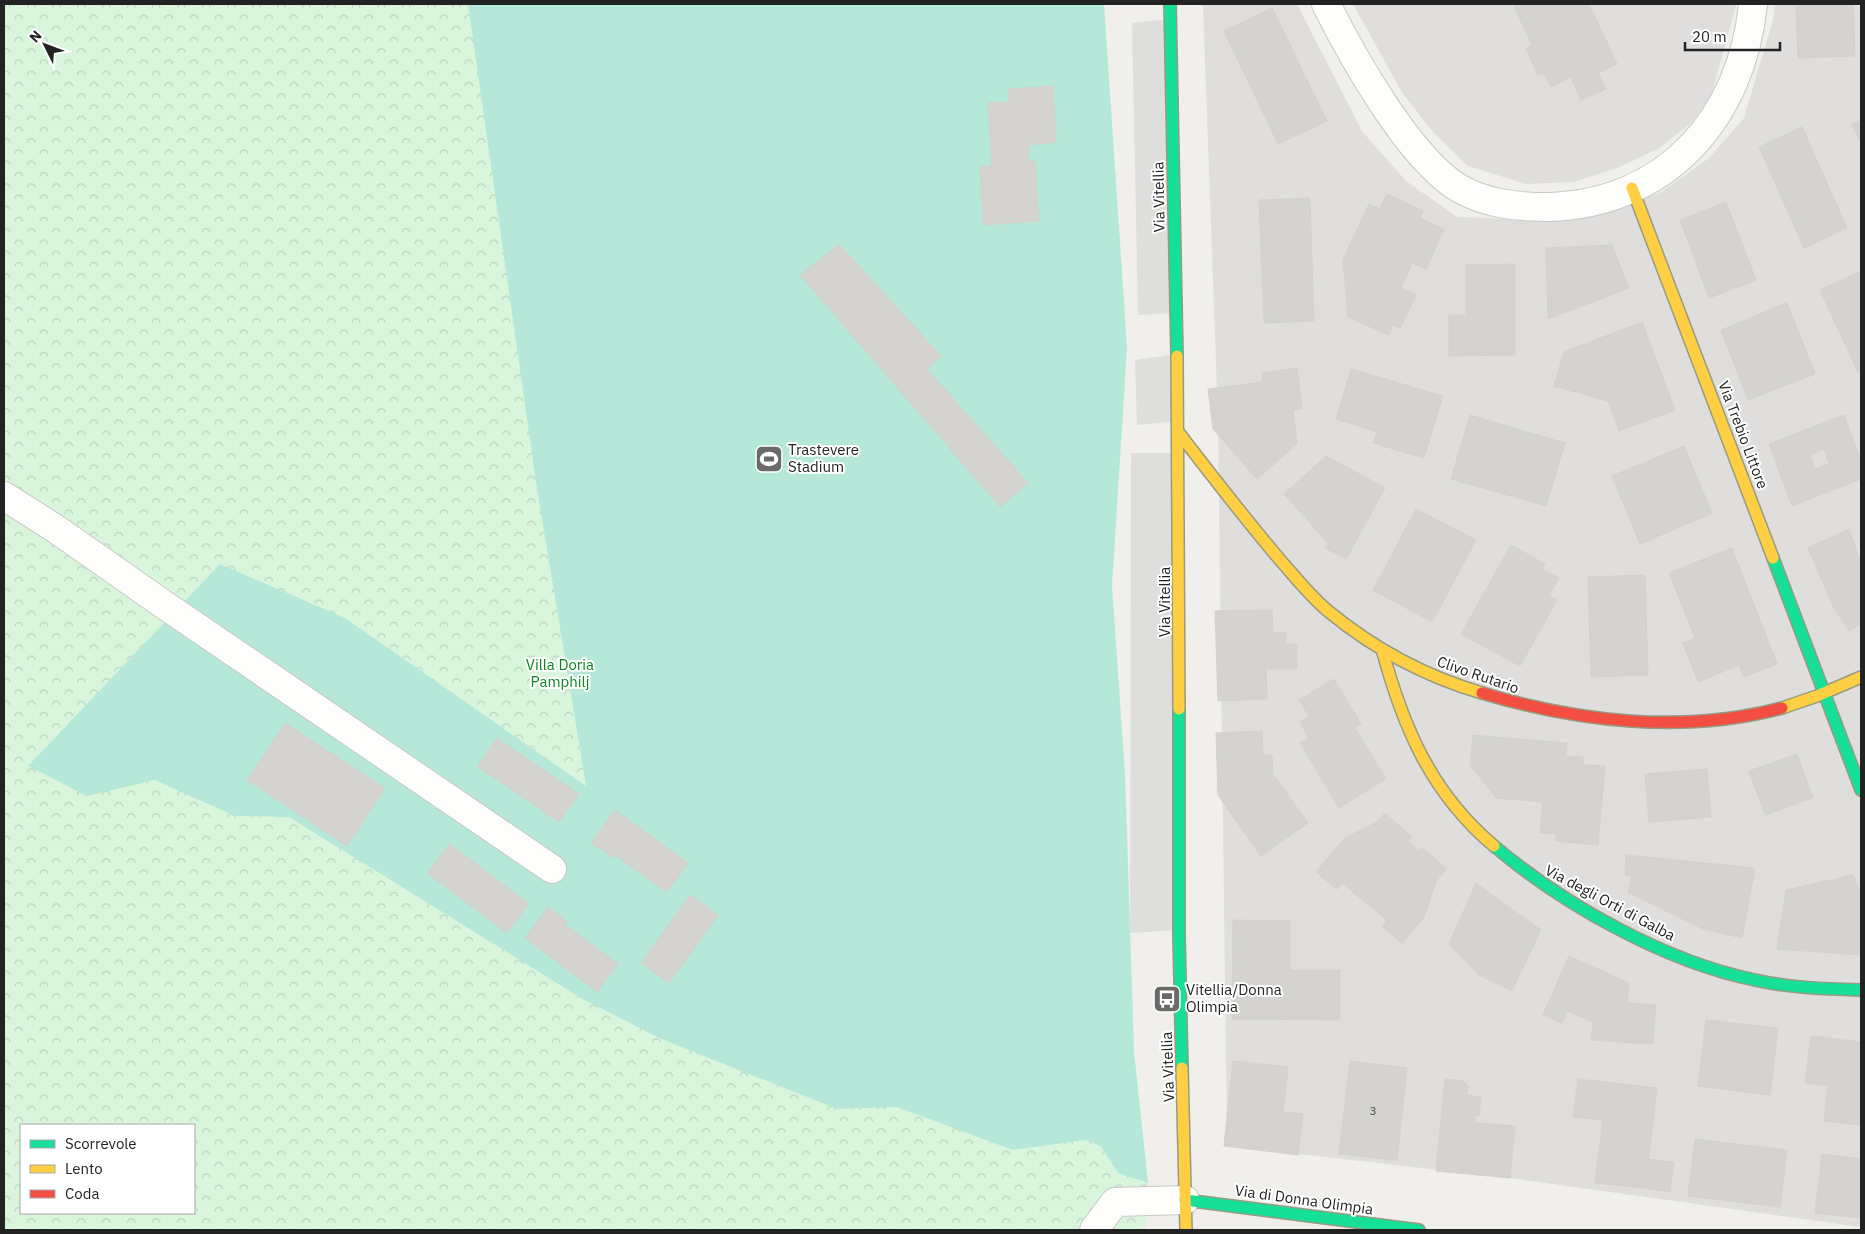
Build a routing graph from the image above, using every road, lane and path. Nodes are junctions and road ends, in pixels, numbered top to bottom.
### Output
1 (1170, 4) edge
2 (1326, 4) edge
3 (1753, 4) edge
4 (1632, 188) junction
5 (1179, 433) junction
6 (4, 496) edge
7 (1382, 648) junction
8 (1861, 677) edge
9 (1825, 694) junction
10 (1861, 790) edge
11 (552, 869) dead end
12 (1861, 990) edge
13 (1185, 1200) junction
14 (1094, 1230) edge
15 (1177, 1230) edge
16 (1186, 1230) edge
17 (1420, 1230) edge

1 - 5 street, Via Vitellia
2 - 4 street
3 - 4 street
4 - 9 street, Via Trebio Littore
5 - 7 street, Clivo Rutario
5 - 13 street, Via Vitellia
6 - 11 street
7 - 9 street, Clivo Rutario
7 - 12 street, Via degli Orti di Galba
8 - 9 street, Clivo Rutario
9 - 10 street, Via Trebio Littore
13 - 14 street
13 - 15 street
13 - 16 street, Via Vitellia
13 - 17 street, Via di Donna Olimpia

